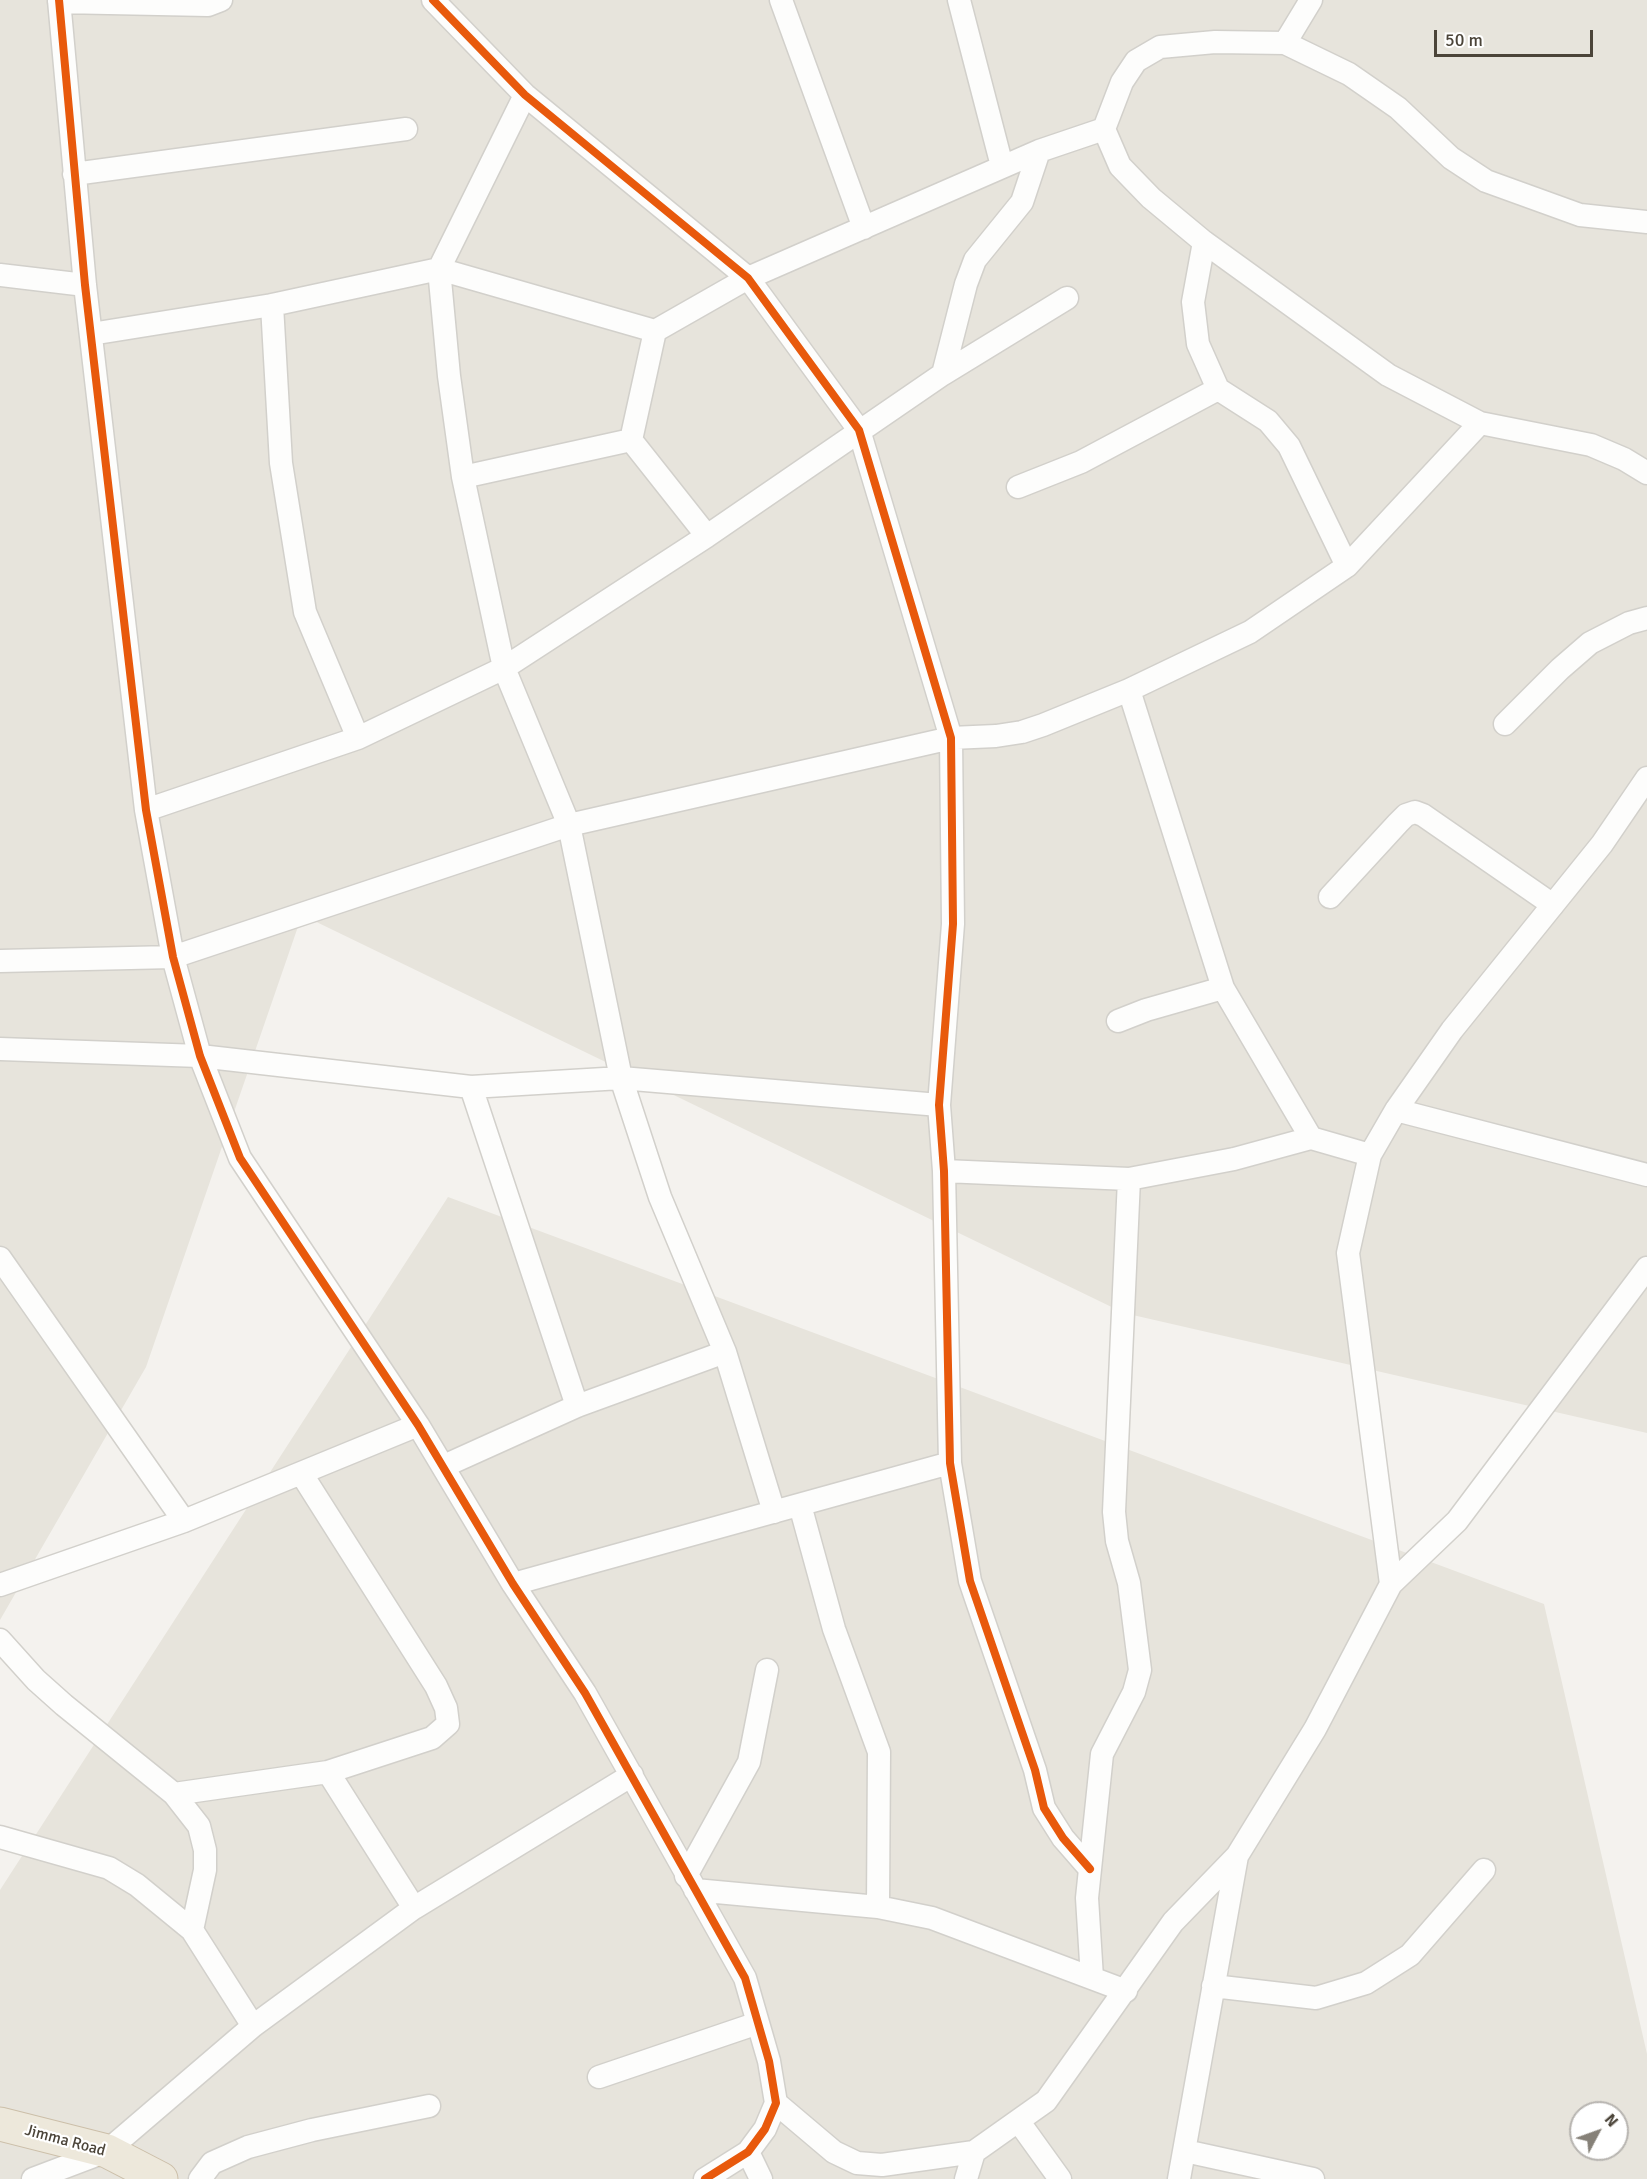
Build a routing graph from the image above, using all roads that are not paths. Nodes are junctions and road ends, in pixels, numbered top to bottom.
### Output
1 (221, 0) edge
2 (433, 0) edge
3 (782, 0) edge
4 (959, 0) edge
5 (1311, 0) edge
6 (59, 1) edge
7 (1285, 43) junction
8 (525, 95) junction
9 (406, 129) dead end
10 (1104, 129) junction
11 (1039, 151) junction
12 (1002, 166) junction
13 (75, 174) junction
14 (1647, 222) edge
15 (864, 228) junction
16 (1204, 242) junction
17 (439, 269) junction
18 (2, 278) edge
19 (748, 278) junction
20 (85, 285) junction
21 (1067, 298) dead end
22 (272, 305) junction
23 (655, 331) junction
24 (92, 334) junction
25 (943, 374) junction
26 (1218, 389) junction
27 (1480, 423) junction
28 (859, 430) junction
29 (631, 440) junction
30 (1647, 473) edge
31 (463, 477) junction
32 (1018, 487) dead end
33 (707, 536) junction
34 (1347, 566) junction
35 (1647, 618) edge
36 (504, 668) junction
37 (1129, 690) junction
38 (1505, 724) dead end
39 (358, 738) junction
40 (951, 738) junction
41 (1647, 778) edge
42 (146, 810) junction
43 (569, 825) junction
44 (1330, 897) dead end
45 (1553, 905) junction
46 (173, 957) junction
47 (0, 961) edge
48 (1222, 988) junction
49 (1118, 1021) dead end
50 (0, 1049) edge
51 (200, 1056) junction
52 (621, 1078) junction
53 (471, 1087) junction
54 (939, 1105) junction
55 (1396, 1110) junction
56 (1311, 1138) junction
57 (1370, 1155) junction
58 (944, 1171) junction
59 (1647, 1175) edge
60 (1129, 1179) junction
61 (0, 1258) edge
62 (1647, 1268) edge
63 (725, 1352) junction
64 (577, 1406) junction
65 (418, 1425) junction
66 (950, 1463) junction
67 (444, 1466) junction
68 (301, 1473) junction
69 (800, 1505) junction
70 (774, 1512) junction
71 (184, 1521) junction
72 (513, 1584) junction
73 (1391, 1584) junction
74 (0, 1585) edge
75 (0, 1640) edge
76 (767, 1670) dead end
77 (328, 1772) junction
78 (632, 1775) junction
79 (174, 1794) junction
80 (0, 1837) edge
81 (1237, 1856) junction
82 (1090, 1869) junction
83 (1484, 1870) dead end
84 (690, 1883) junction
85 (878, 1907) junction
86 (414, 1908) junction
87 (192, 1930) junction
88 (1092, 1978) junction
89 (1213, 1986) junction
90 (1126, 1991) junction
91 (758, 2023) junction
92 (253, 2026) junction
93 (599, 2077) dead end
94 (776, 2103) junction
95 (429, 2106) dead end
96 (1019, 2122) junction
97 (0, 2124) edge
98 (107, 2151) junction
99 (1185, 2151) junction
100 (748, 2152) junction
101 (974, 2152) junction
102 (33, 2179) edge
103 (161, 2179) edge
104 (200, 2179) edge
105 (705, 2179) edge
106 (761, 2179) edge
107 (966, 2179) edge
108 (1060, 2179) edge
109 (1179, 2179) edge
110 (1313, 2179) edge

1 - 6 street
2 - 8 street
3 - 15 street
4 - 12 street
5 - 7 street
6 - 13 street
7 - 10 street
7 - 14 street
8 - 17 street
8 - 19 street
9 - 13 street
10 - 11 street
10 - 16 street
11 - 12 street
11 - 25 street
12 - 15 street
13 - 20 street
15 - 19 street
16 - 26 street
16 - 27 street
17 - 22 street
17 - 23 street
17 - 31 street
18 - 20 street
19 - 23 street
19 - 28 street
20 - 24 street
21 - 25 street
22 - 24 street
22 - 39 street
23 - 29 street
24 - 42 street
25 - 28 street
26 - 32 street
26 - 34 street
27 - 30 street
27 - 34 street
28 - 33 street
28 - 40 street
29 - 31 street
29 - 33 street
31 - 36 street
33 - 36 street
34 - 37 street
35 - 38 street
36 - 39 street
36 - 43 street
37 - 40 street
37 - 48 street
39 - 42 street
40 - 43 street
40 - 54 street
41 - 45 street
42 - 46 street
43 - 46 street
43 - 52 street
44 - 45 street
45 - 55 street
46 - 47 street
46 - 51 street
48 - 49 street
48 - 56 street
50 - 51 street
51 - 53 street
51 - 65 street
52 - 53 street
52 - 54 street
52 - 63 street
53 - 64 street
54 - 58 street
55 - 57 street
55 - 59 street
56 - 57 street
56 - 60 street
57 - 73 street
58 - 60 street
58 - 66 street
60 - 82 street
61 - 71 street
62 - 73 street
63 - 64 street
63 - 70 street
64 - 67 street
65 - 67 street
65 - 68 street
66 - 69 street
66 - 82 street
67 - 72 street
68 - 71 street
68 - 77 street
69 - 70 street
69 - 85 street
70 - 72 street
71 - 74 street
72 - 78 street
73 - 81 street
75 - 79 street
76 - 84 street
77 - 79 street
77 - 86 street
78 - 84 street
78 - 86 street
79 - 87 street
80 - 87 street
81 - 89 street
81 - 90 street
82 - 88 street
83 - 89 street
84 - 85 street
84 - 91 street
85 - 88 street
86 - 92 street
87 - 92 street
88 - 90 street
89 - 99 street
90 - 96 street
91 - 93 street
91 - 94 street
92 - 98 street
94 - 100 street
94 - 101 street
95 - 104 street
96 - 101 street
96 - 108 street
97 - 98 highway, Jimma Road
98 - 102 street
98 - 103 highway, Jimma Road
99 - 109 street
99 - 110 street
100 - 105 street
100 - 106 street
101 - 107 street

